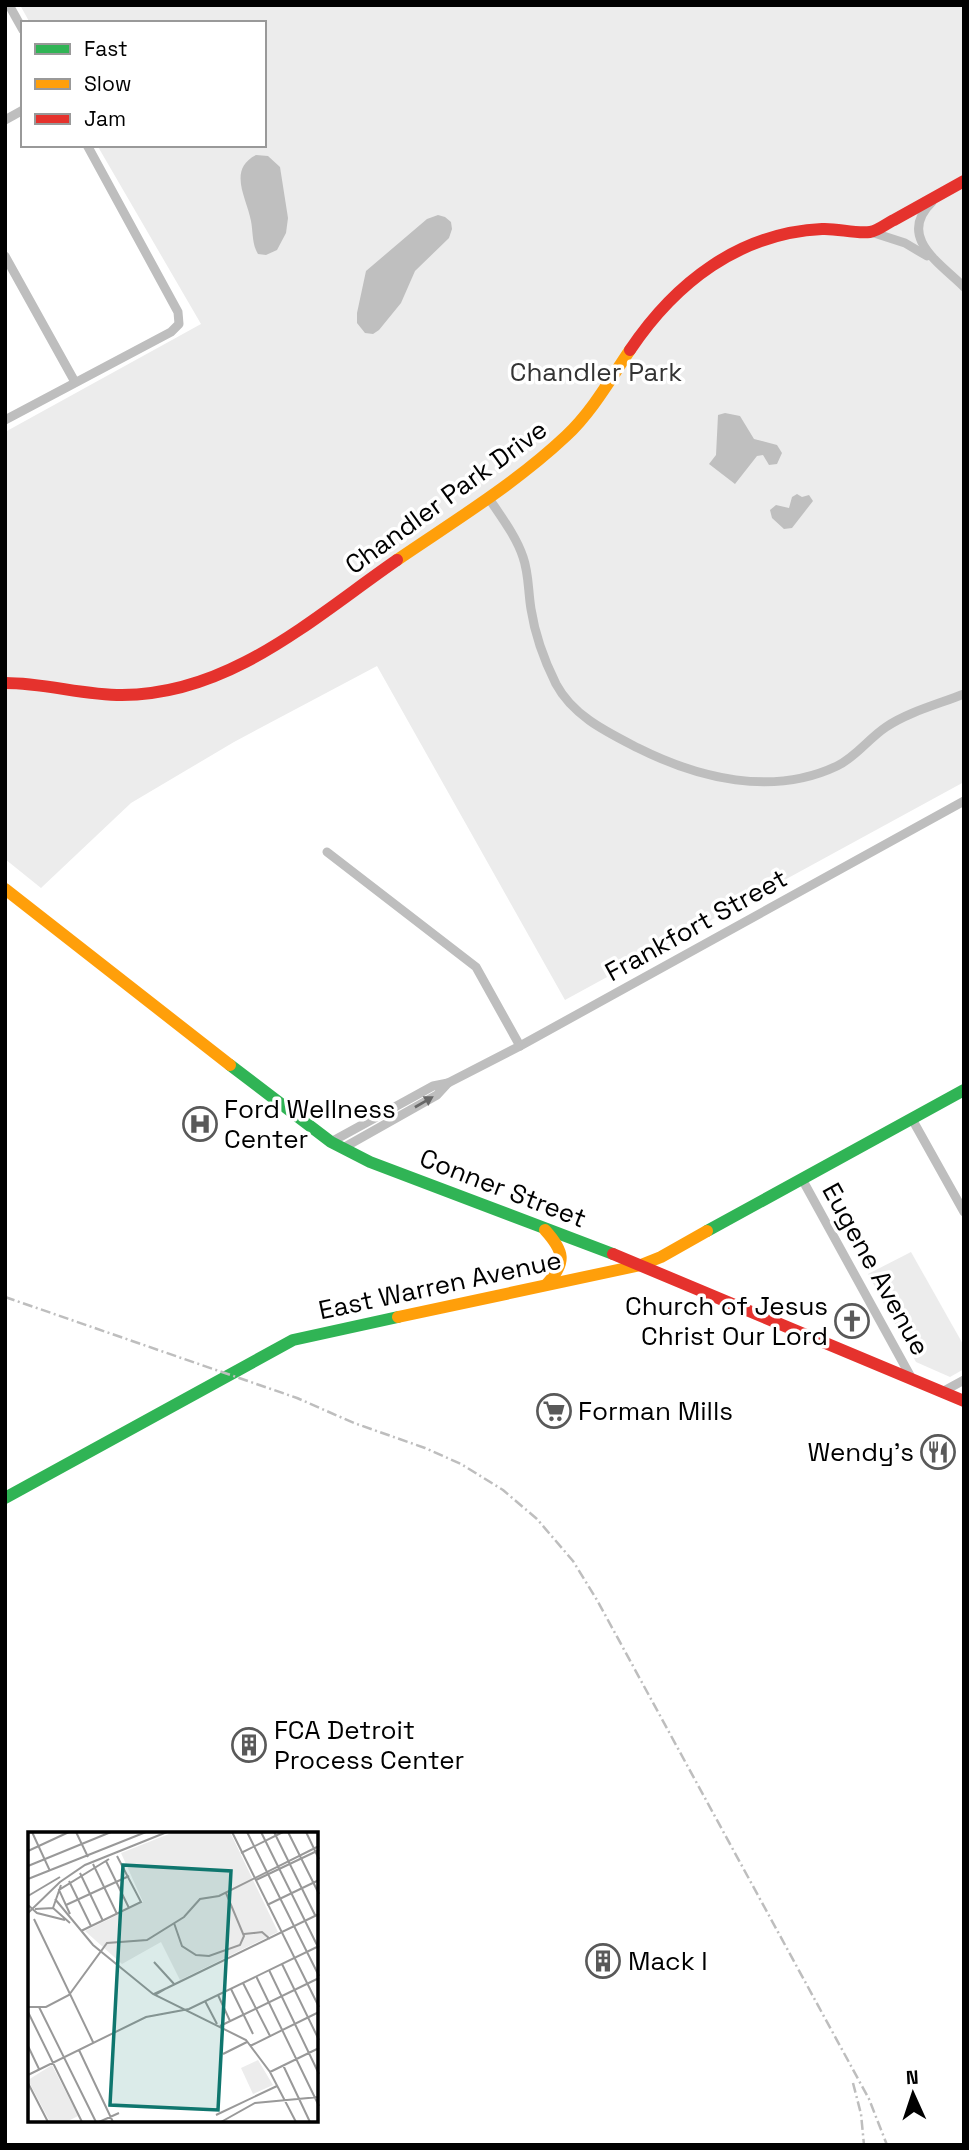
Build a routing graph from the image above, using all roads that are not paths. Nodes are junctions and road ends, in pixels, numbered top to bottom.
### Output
1 (9, 5) edge
2 (21, 26) edge
3 (21, 111) edge
4 (5, 120) edge
5 (87, 147) edge
6 (964, 181) edge
7 (941, 194) junction
8 (871, 232) junction
9 (5, 256) edge
10 (934, 261) junction
11 (964, 287) edge
12 (75, 382) junction
13 (5, 420) edge
14 (488, 497) junction
15 (5, 683) edge
16 (964, 694) edge
17 (964, 801) edge
18 (327, 852) dead end
19 (5, 888) edge
20 (520, 1046) junction
21 (448, 1083) junction
22 (964, 1090) edge
23 (912, 1119) junction
24 (331, 1142) junction
25 (343, 1148) junction
26 (802, 1179) junction
27 (964, 1212) edge
28 (542, 1227) junction
29 (641, 1265) junction
30 (547, 1285) junction
31 (912, 1379) junction
32 (964, 1380) edge
33 (942, 1392) junction
34 (964, 1401) edge
35 (5, 1498) edge

1 - 2 street
3 - 4 street
5 - 12 street
6 - 7 main road
7 - 8 main road
7 - 10 street
8 - 10 street
8 - 14 main road, Chandler Park Drive
9 - 12 street
10 - 11 street
12 - 13 street
14 - 15 main road, Chandler Park Drive
14 - 16 street
17 - 20 street, Frankfort Street
18 - 20 street
19 - 24 main road, Conner Street
20 - 21 street, Frankfort Street
21 - 24 street
25 -> 21 street
22 - 23 main road, East Warren Avenue
23 - 26 main road, East Warren Avenue
23 - 27 street
24 - 25 main road, Conner Street
25 - 28 main road, Conner Street
26 - 29 main road, East Warren Avenue
26 - 31 street, Eugene Avenue
28 - 29 main road, Conner Street
28 - 30 main road
29 - 30 main road, East Warren Avenue
29 - 31 main road, Conner Street
30 - 35 main road, East Warren Avenue
31 - 33 main road, Conner Street
32 - 33 street
33 - 34 main road, Conner Street

